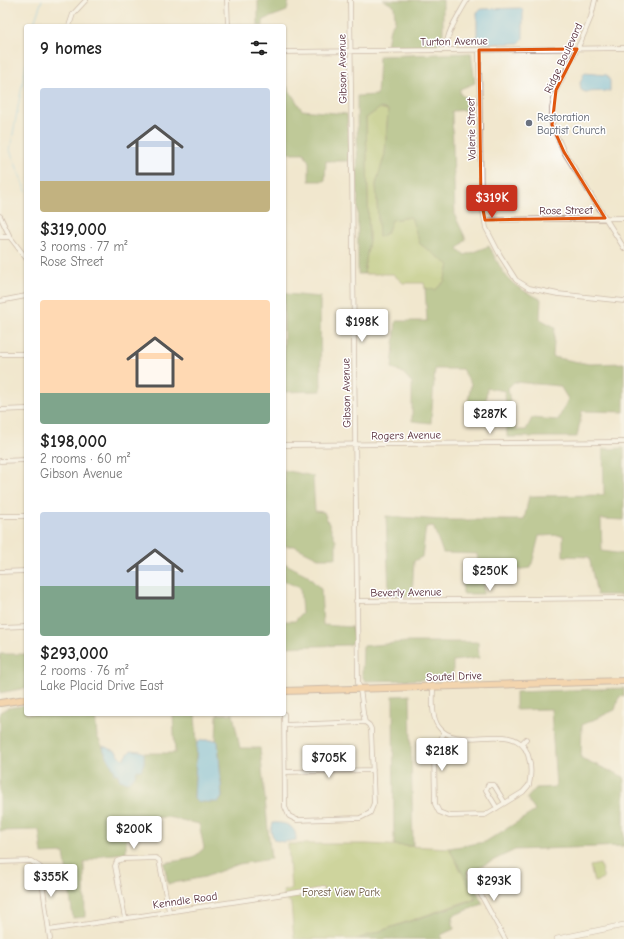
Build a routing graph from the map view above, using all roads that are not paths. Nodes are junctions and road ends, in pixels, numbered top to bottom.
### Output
1 (86, 0) edge
2 (226, 0) edge
3 (350, 0) edge
4 (467, 0) edge
5 (595, 0) edge
6 (70, 24) edge
7 (228, 24) edge
8 (624, 48) edge
9 (577, 49) junction
10 (446, 50) junction
11 (479, 50) junction
12 (351, 51) junction
13 (286, 52) edge
14 (0, 216) edge
15 (605, 218) junction
16 (624, 218) edge
17 (484, 220) junction
18 (0, 237) edge
19 (10, 237) junction
20 (624, 248) edge
21 (24, 255) edge
22 (24, 296) edge
23 (0, 300) edge
24 (624, 301) edge
25 (0, 354) edge
26 (24, 354) edge
27 (24, 409) edge
28 (0, 410) edge
29 (624, 442) edge
30 (355, 445) junction
31 (286, 446) edge
32 (24, 460) edge
33 (0, 461) edge
34 (0, 516) edge
35 (24, 516) edge
36 (24, 571) edge
37 (0, 572) edge
38 (624, 598) edge
39 (356, 601) junction
40 (24, 626) edge
41 (0, 627) edge
42 (624, 681) edge
43 (433, 687) junction
44 (360, 688) junction
45 (286, 691) edge
46 (24, 699) edge
47 (0, 703) edge
48 (284, 716) edge
49 (365, 722) junction
50 (284, 725) junction
51 (444, 733) junction
52 (526, 739) dead end
53 (522, 744) junction
54 (373, 770) junction
55 (285, 772) junction
56 (505, 803) junction
57 (497, 808) junction
58 (0, 862) edge
59 (469, 873) dead end
60 (324, 888) dead end
61 (169, 911) junction
62 (125, 918) junction
63 (624, 925) edge
64 (48, 930) junction
65 (569, 938) edge
66 (50, 939) edge
67 (505, 939) edge
68 (557, 939) edge

1 - 6 street
2 - 7 street
3 - 12 street, Gibson Avenue
4 - 10 street
5 - 9 street, Ridge Boulevard
8 - 9 street, Turton Avenue
9 - 11 street, Turton Avenue
9 - 15 street, Ridge Boulevard
10 - 11 street, Turton Avenue
10 - 12 street, Turton Avenue
11 - 17 street, Valerie Street
12 - 13 street, Turton Avenue
12 - 30 street, Gibson Avenue
14 - 19 street
15 - 16 street, Rose Street
15 - 17 street, Rose Street
15 - 20 street, Ridge Boulevard
17 - 24 street, Valerie Street
18 - 19 street
19 - 21 street
22 - 23 street
25 - 26 street
27 - 28 street
29 - 30 street, Rogers Avenue
30 - 31 street, Rogers Avenue
30 - 39 street, Gibson Avenue
32 - 33 street
34 - 35 street
36 - 37 street
38 - 39 street, Beverly Avenue
39 - 44 street, Gibson Avenue
40 - 41 street
42 - 43 main road, Soutel Drive
43 - 44 main road, Soutel Drive
43 - 51 street
44 - 45 main road, Soutel Drive
44 - 49 street, Gibson Avenue
46 - 47 main road
48 - 50 street
49 - 50 street
49 - 54 street, Gibson Avenue
50 - 55 street
51 - 53 street
51 - 57 street
52 - 53 street
53 - 56 street
54 - 55 street
54 - 55 street, Gibson Avenue
56 - 57 street
56 - 57 street
58 - 64 street
59 - 67 street
60 - 61 street, Kenndle Road
61 - 62 street, Kenndle Road
61 - 62 street
62 - 64 street, Kenndle Road
63 - 65 street
64 - 66 street
65 - 68 street

